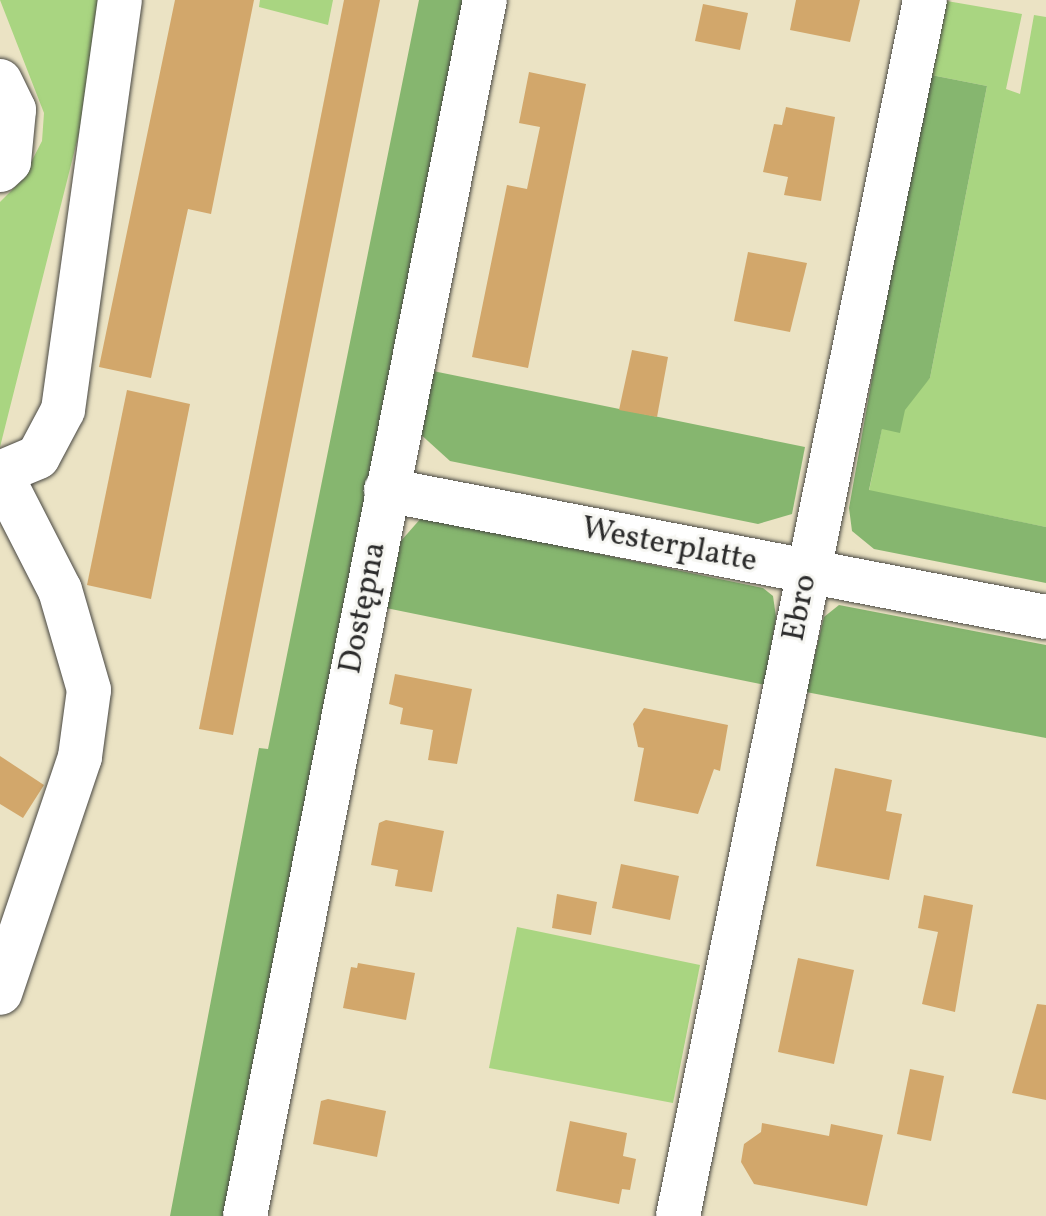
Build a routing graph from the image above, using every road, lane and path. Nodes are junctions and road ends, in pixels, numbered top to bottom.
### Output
1 (120, 0) edge
2 (485, 0) edge
3 (925, 0) edge
4 (0, 81) edge
5 (0, 170) edge
6 (6, 486) edge
7 (386, 490) junction
8 (0, 549) edge
9 (808, 573) junction
10 (1046, 617) edge
11 (4, 973) edge
12 (245, 1216) edge
13 (678, 1216) edge

1 - 6 street
2 - 7 street, Dostępna
3 - 9 street, Ebro
4 - 5 street
6 - 8 street
6 - 11 street
7 - 9 street, Westerplatte
7 - 12 street, Dostępna
9 - 10 street, Westerplatte
9 - 13 street, Ebro

